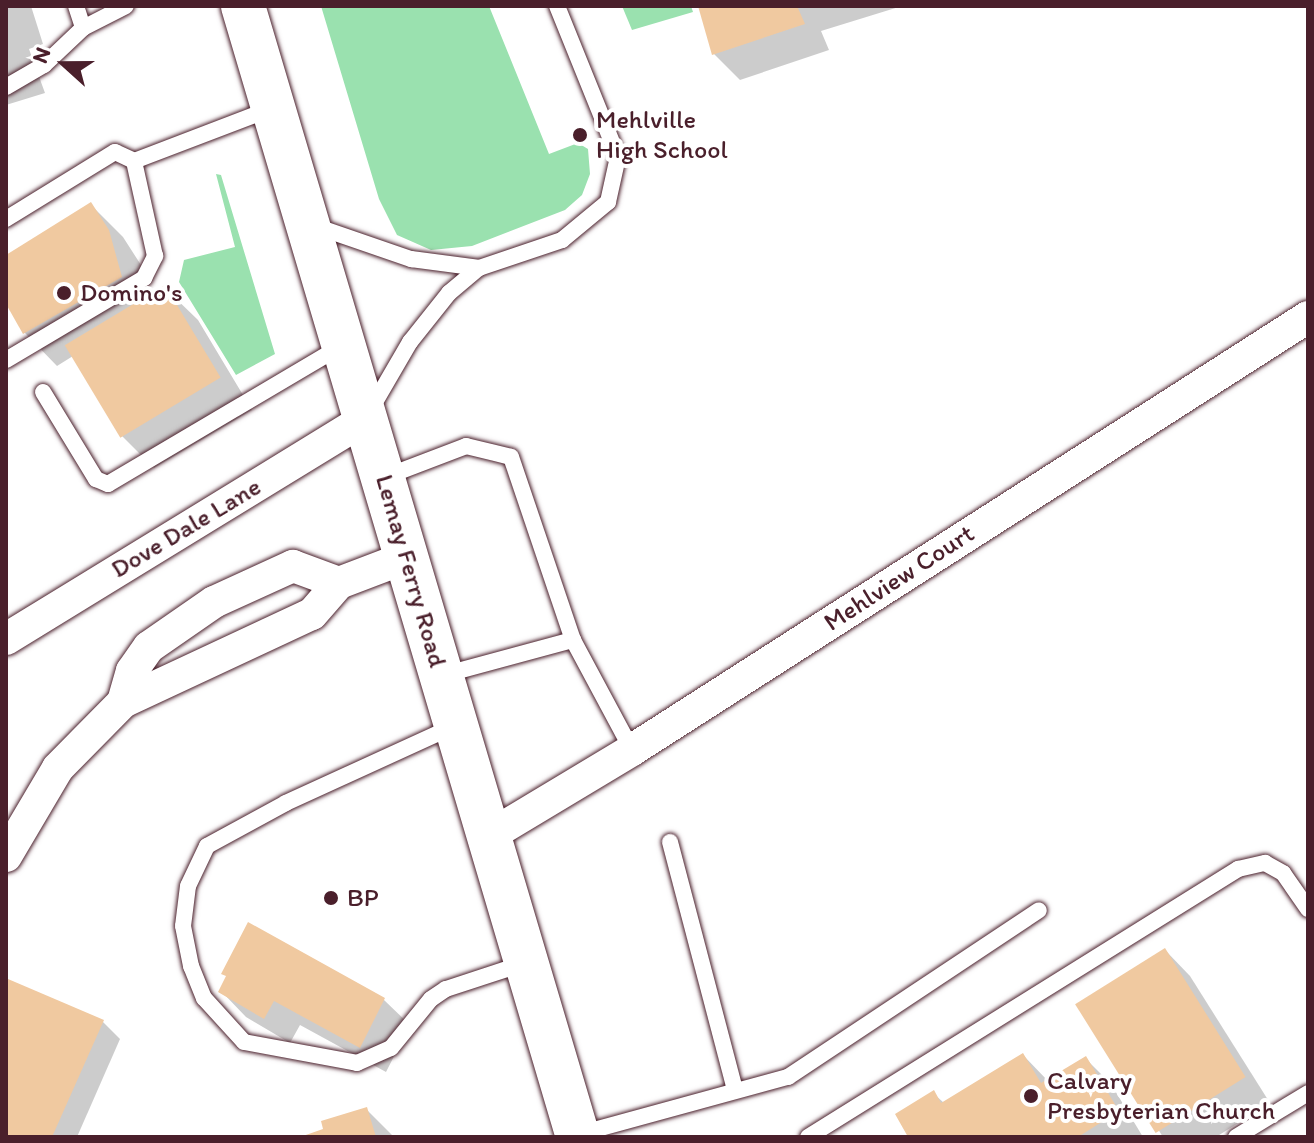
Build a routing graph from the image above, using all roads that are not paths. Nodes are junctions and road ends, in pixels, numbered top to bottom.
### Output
1 (76, 6) edge
2 (126, 6) edge
3 (243, 6) edge
4 (557, 6) edge
5 (83, 28) junction
6 (6, 87) edge
7 (274, 108) junction
8 (134, 161) junction
9 (6, 219) edge
10 (307, 222) junction
11 (479, 268) junction
12 (1308, 317) edge
13 (345, 344) junction
14 (6, 360) edge
15 (43, 392) dead end
16 (367, 418) junction
17 (384, 478) junction
18 (407, 557) junction
19 (339, 583) junction
20 (6, 639) edge
21 (573, 640) junction
22 (441, 675) junction
23 (123, 702) junction
24 (456, 726) junction
25 (632, 750) junction
26 (489, 836) junction
27 (670, 842) dead end
28 (6, 856) edge
29 (1308, 909) edge
30 (1039, 910) dead end
31 (527, 963) junction
32 (735, 1090) junction
33 (1308, 1093) edge
34 (578, 1136) edge
35 (808, 1137) edge
36 (1236, 1137) edge

1 - 5 lane
2 - 5 lane
3 - 7 main road, Lemay Ferry Road
4 - 11 lane
5 - 6 lane
7 - 8 lane
7 - 10 main road, Lemay Ferry Road
8 - 9 lane
8 - 14 lane
10 - 11 lane
10 - 13 main road, Lemay Ferry Road
11 - 16 lane
12 - 25 street, Mehlview Court
13 - 15 lane
13 - 16 main road, Lemay Ferry Road
16 - 17 main road, Lemay Ferry Road
16 - 20 street, Dove Dale Lane
17 - 18 main road, Lemay Ferry Road
17 - 21 lane
18 - 19 street
18 - 22 main road, Lemay Ferry Road
19 - 23 street
19 - 23 street
21 - 22 lane
21 - 25 lane
22 - 24 main road, Lemay Ferry Road
23 - 28 street
24 - 26 main road, Lemay Ferry Road
24 - 31 lane
25 - 26 street, Mehlview Court
26 - 31 main road, Lemay Ferry Road
27 - 32 lane
29 - 35 lane
30 - 32 lane
31 - 34 main road, Lemay Ferry Road
32 - 34 lane
33 - 36 lane

